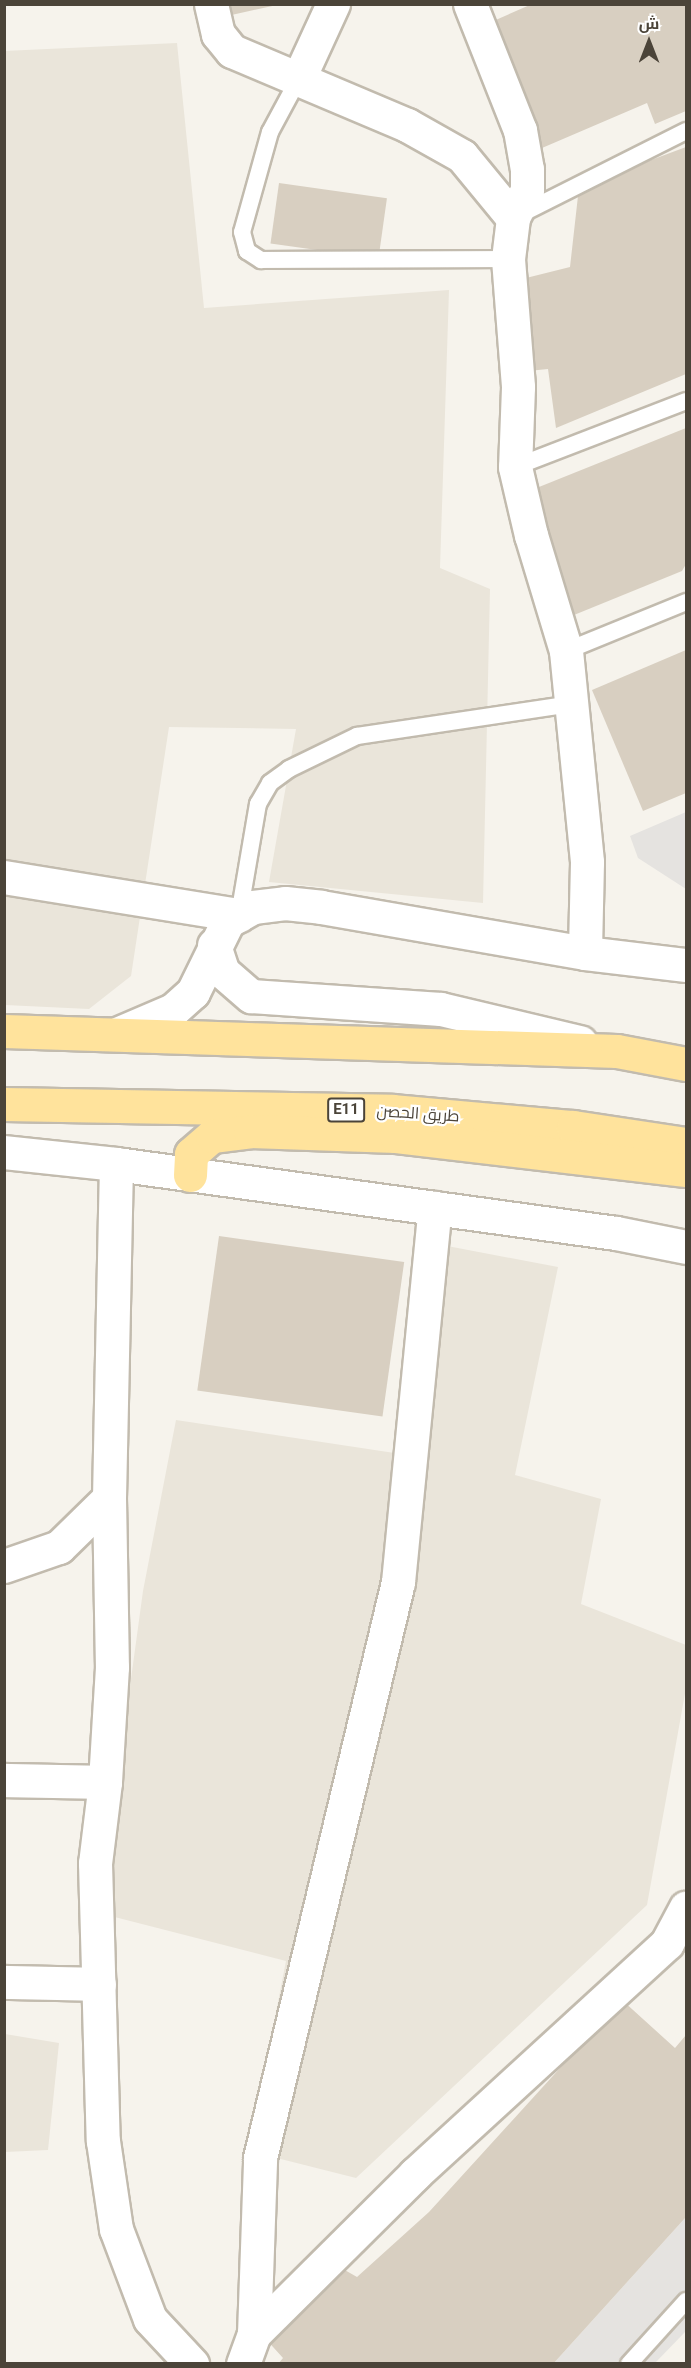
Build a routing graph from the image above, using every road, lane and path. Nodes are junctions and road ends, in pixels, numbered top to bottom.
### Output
1 (211, 4) edge
2 (333, 4) edge
3 (470, 4) edge
4 (298, 80) junction
5 (687, 131) edge
6 (513, 218) junction
7 (508, 259) junction
8 (687, 401) edge
9 (515, 467) junction
10 (687, 602) edge
11 (566, 651) junction
12 (571, 704) junction
13 (4, 877) edge
14 (239, 915) junction
15 (214, 945) junction
16 (585, 953) junction
17 (687, 965) edge
18 (4, 1031) edge
19 (117, 1034) junction
20 (616, 1051) junction
21 (687, 1064) edge
22 (4, 1104) edge
23 (687, 1144) edge
24 (4, 1152) edge
25 (116, 1164) junction
26 (687, 1170) edge
27 (190, 1175) junction
28 (435, 1208) junction
29 (687, 1247) edge
30 (109, 1498) junction
31 (4, 1566) edge
32 (4, 1780) edge
33 (105, 1782) junction
34 (687, 1908) edge
35 (4, 1982) edge
36 (99, 1984) junction
37 (687, 2301) edge
38 (248, 2349) edge
39 (192, 2364) edge
40 (629, 2364) edge

1 - 4 street
2 - 4 street
3 - 6 street
4 - 6 street
4 - 7 lane
5 - 6 lane
6 - 7 street
7 - 9 street
8 - 9 lane
9 - 11 street
10 - 11 lane
11 - 12 street
12 - 14 lane
12 - 16 street
13 - 14 street
14 - 15 street
14 - 16 street
15 - 19 street
15 - 20 street
16 - 17 street
18 - 19 main road
19 - 20 main road
20 - 21 main road
22 - 23 main road, طريق الحصن / E11
24 - 25 street
25 - 27 street
25 - 30 street
26 - 27 main road
27 - 28 street
28 - 29 street
28 - 38 street
30 - 31 street
30 - 33 street
32 - 33 street
33 - 36 street
34 - 38 street
35 - 36 street
36 - 39 street
37 - 40 lane

